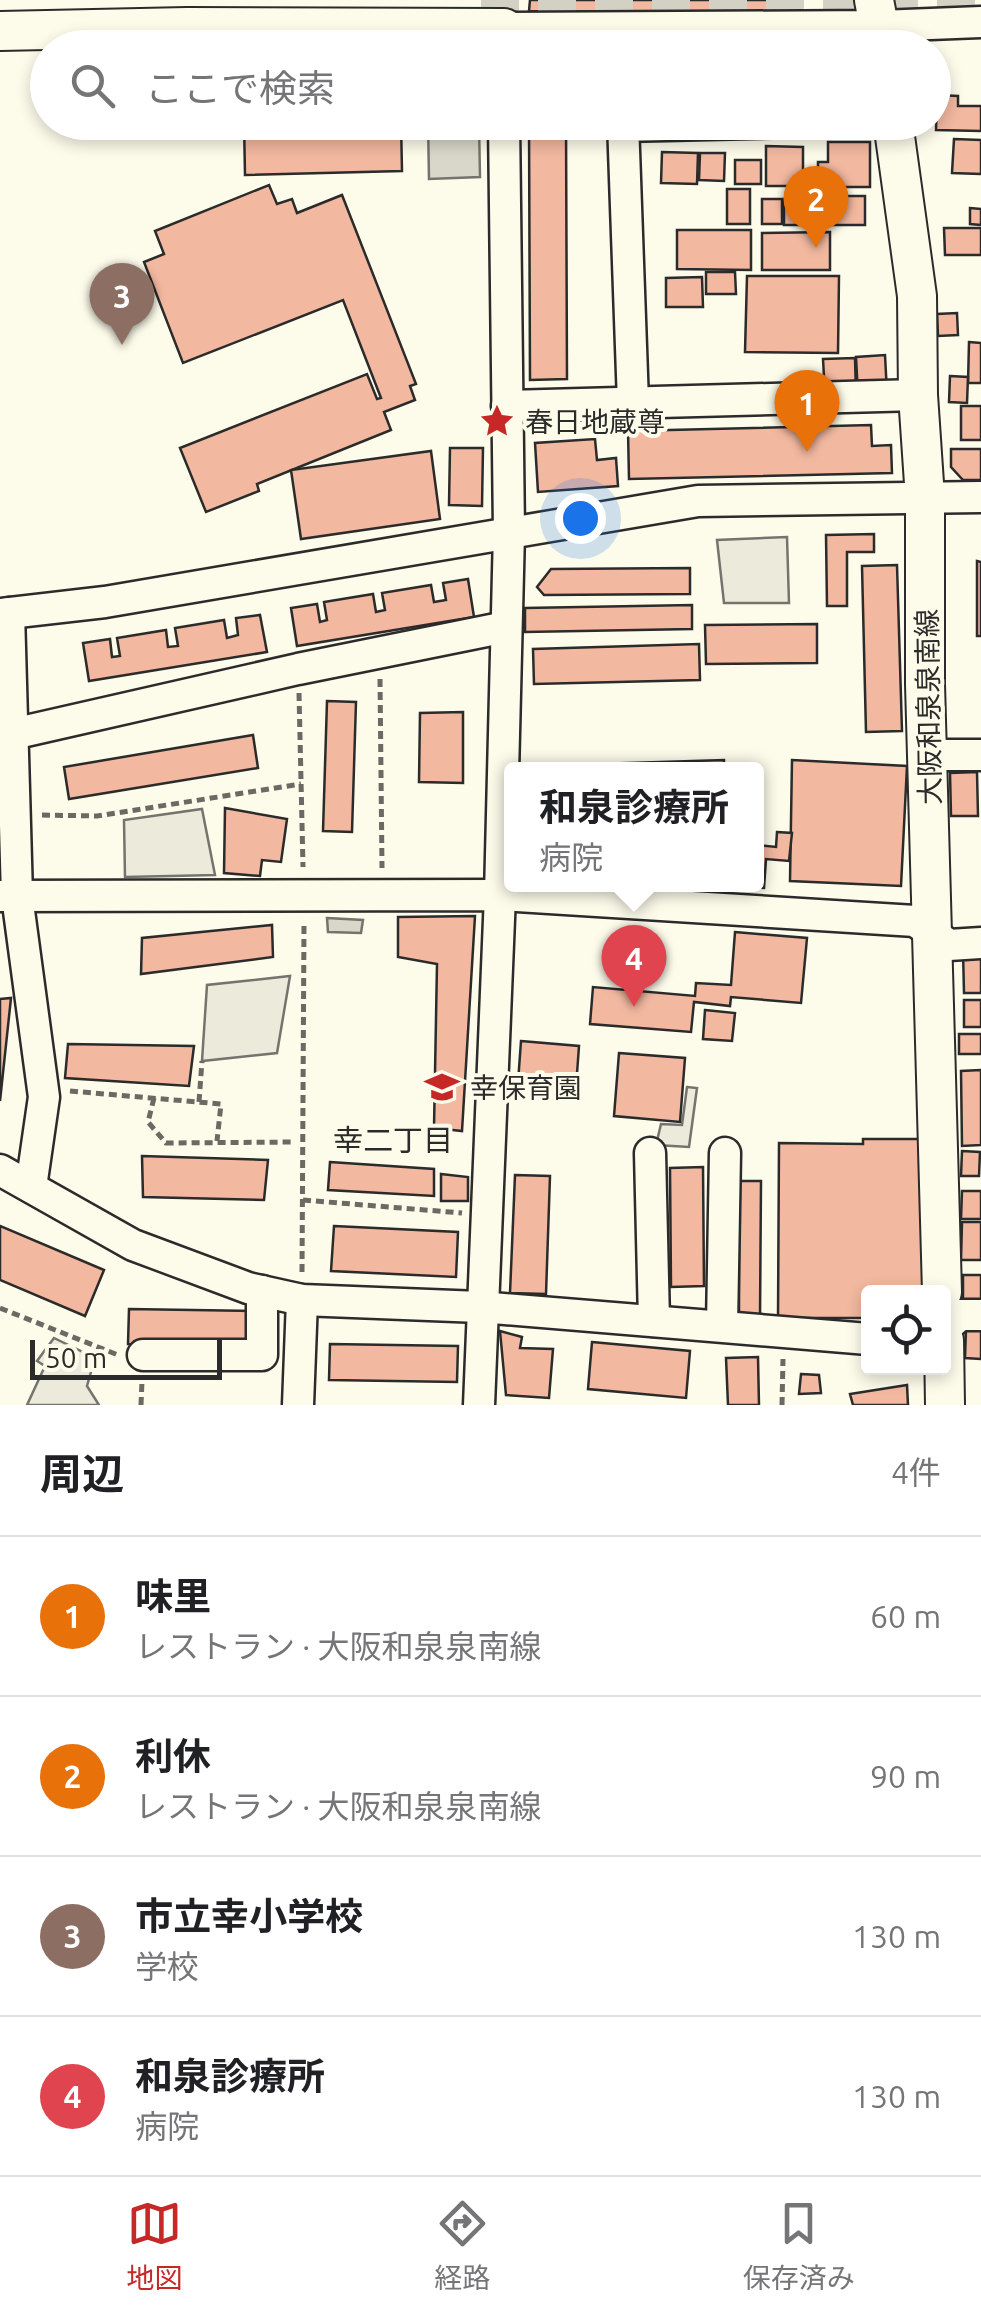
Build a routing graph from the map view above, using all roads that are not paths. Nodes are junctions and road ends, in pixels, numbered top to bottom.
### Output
1 (498, 19) edge
2 (0, 21) edge
3 (981, 22) edge
4 (879, 25) edge
5 (30, 30) edge
6 (37, 30) edge
7 (0, 31) edge
8 (504, 140) edge
9 (624, 140) edge
10 (895, 140) edge
11 (918, 395) junction
12 (633, 402) junction
13 (507, 406) junction
14 (981, 497) edge
15 (925, 498) junction
16 (509, 532) junction
17 (5, 613) edge
18 (506, 627) junction
19 (6, 736) edge
20 (928, 755) junction
21 (981, 755) edge
22 (8, 896) edge
23 (500, 896) junction
24 (934, 934) junction
25 (981, 943) edge
26 (650, 1153) dead end
27 (725, 1153) dead end
28 (0, 1170) edge
29 (30, 1187) junction
30 (942, 1285) edge
31 (262, 1291) junction
32 (302, 1300) junction
33 (480, 1307) junction
34 (981, 1315) edge
35 (654, 1321) junction
36 (951, 1323) edge
37 (722, 1326) junction
38 (861, 1338) edge
39 (143, 1355) road end
40 (945, 1375) edge
41 (298, 1405) edge
42 (479, 1405) edge
43 (945, 1405) edge

1 - 2 main road
1 - 4 street
1 - 6 main road
3 - 4 street
5 - 7 main road
8 - 13 street
9 - 12 street
10 - 11 main road, 大阪和泉泉南線
11 - 12 street
11 - 15 main road, 大阪和泉泉南線
12 - 13 street
13 - 16 street
14 - 15 street
15 - 16 street
15 - 20 main road, 大阪和泉泉南線
16 - 17 street
16 - 18 street
17 - 19 street
18 - 19 street
18 - 23 street
19 - 22 street
20 - 21 street
20 - 24 main road, 大阪和泉泉南線
22 - 23 street
22 - 29 street
23 - 24 street
23 - 33 street
24 - 25 street
24 - 30 main road, 大阪和泉泉南線
26 - 35 street
27 - 37 street
28 - 29 street
29 - 31 street
31 - 32 street
31 - 39 street
32 - 33 street
32 - 41 street
33 - 35 street
33 - 42 street
34 - 36 street
35 - 37 street
37 - 38 street
40 - 43 main road

